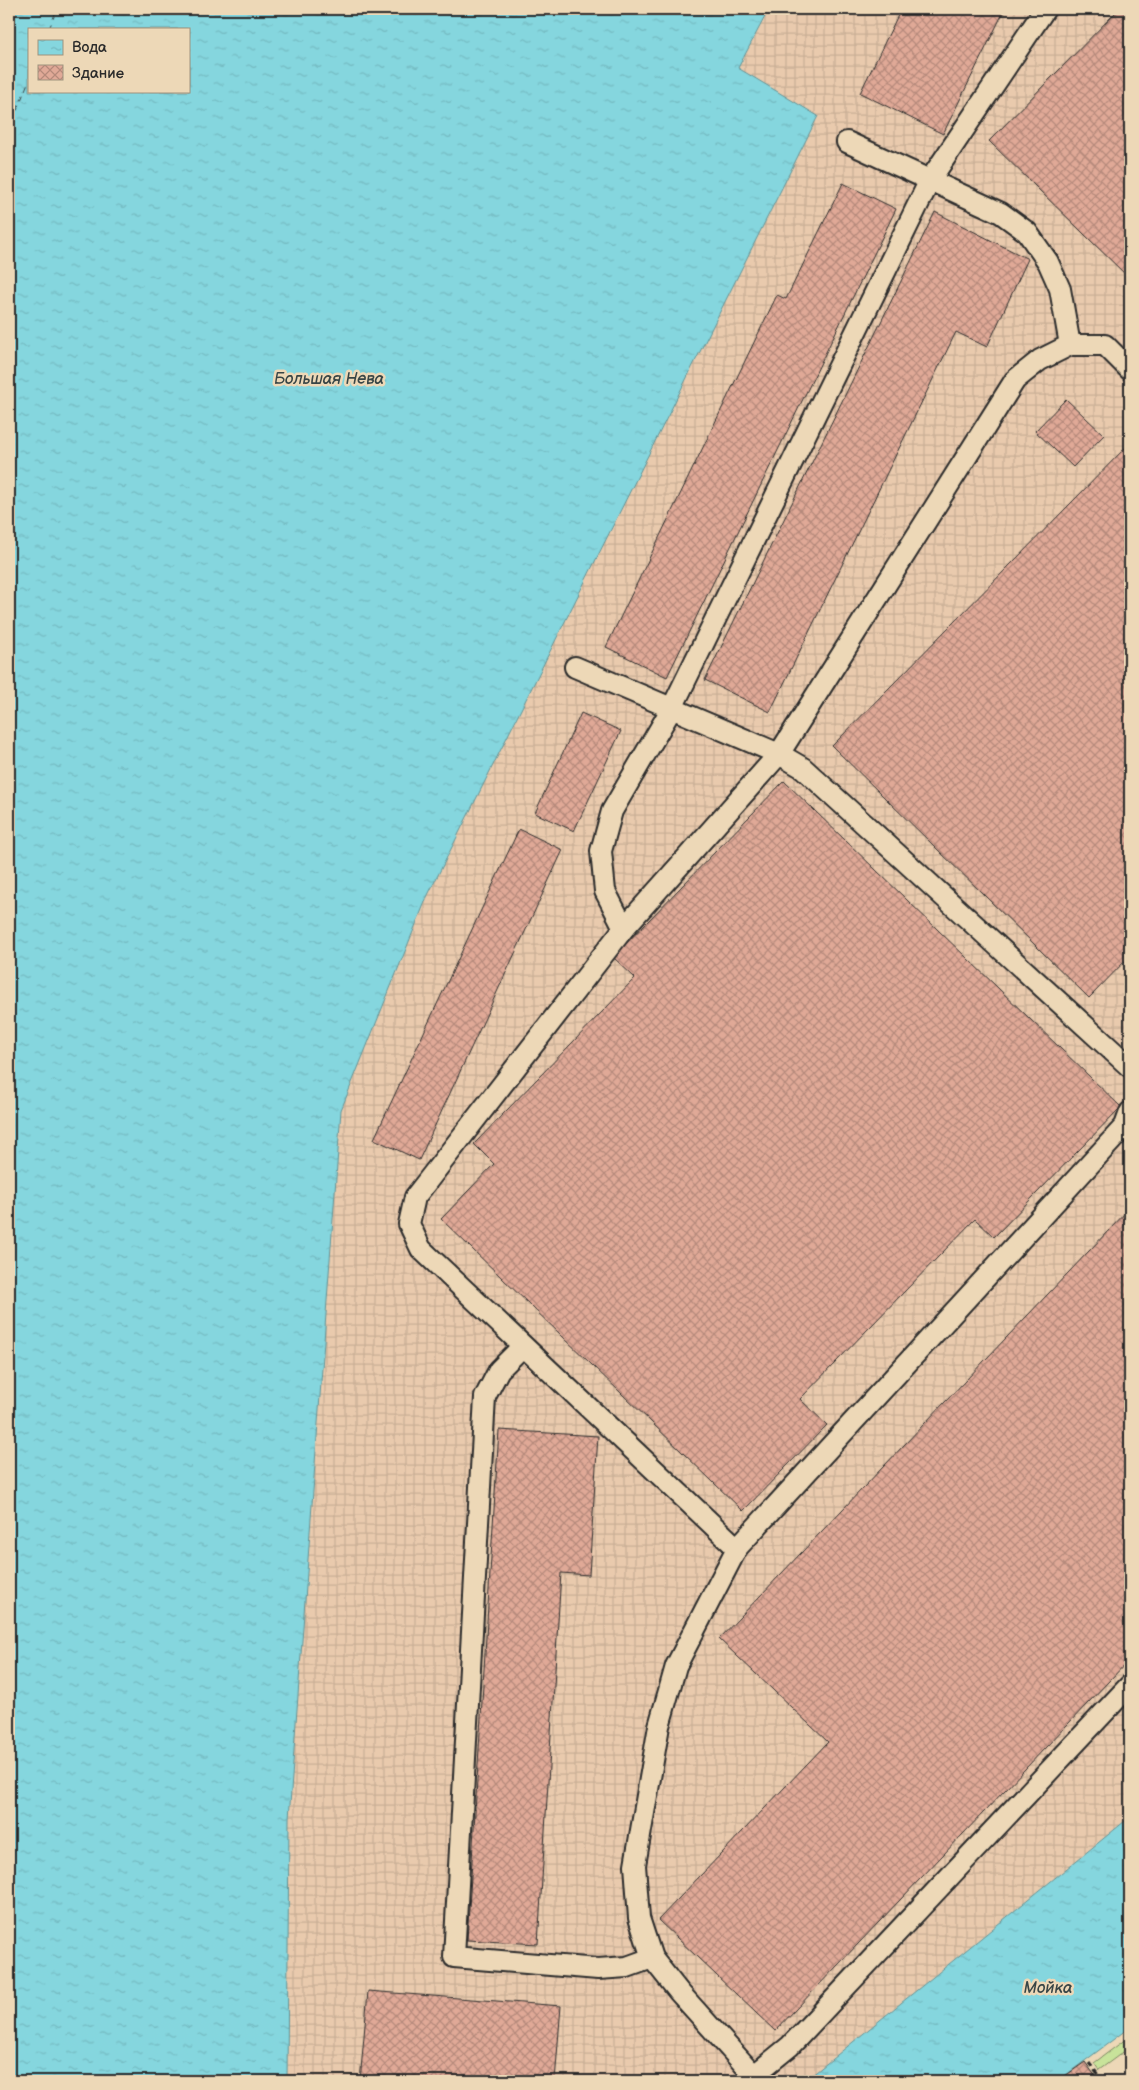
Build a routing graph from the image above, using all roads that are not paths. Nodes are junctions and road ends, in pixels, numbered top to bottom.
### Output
1 (1045, 9) edge
2 (847, 142) dead end
3 (930, 180) junction
4 (1070, 345) junction
5 (1130, 370) edge
6 (575, 667) dead end
7 (672, 708) junction
8 (779, 754) junction
9 (624, 928) junction
10 (1130, 1067) edge
11 (1128, 1123) edge
12 (524, 1346) junction
13 (737, 1548) junction
14 (1130, 1685) edge
15 (652, 1958) junction
16 (753, 2079) edge

1 - 3 lane
2 - 3 lane
3 - 4 lane
3 - 7 lane
4 - 5 lane
4 - 8 lane
6 - 7 lane
7 - 8 lane
7 - 9 lane
8 - 9 lane
8 - 10 lane
9 - 12 lane
11 - 13 lane
12 - 13 lane
12 - 15 lane
13 - 15 lane
14 - 16 lane
15 - 16 lane

